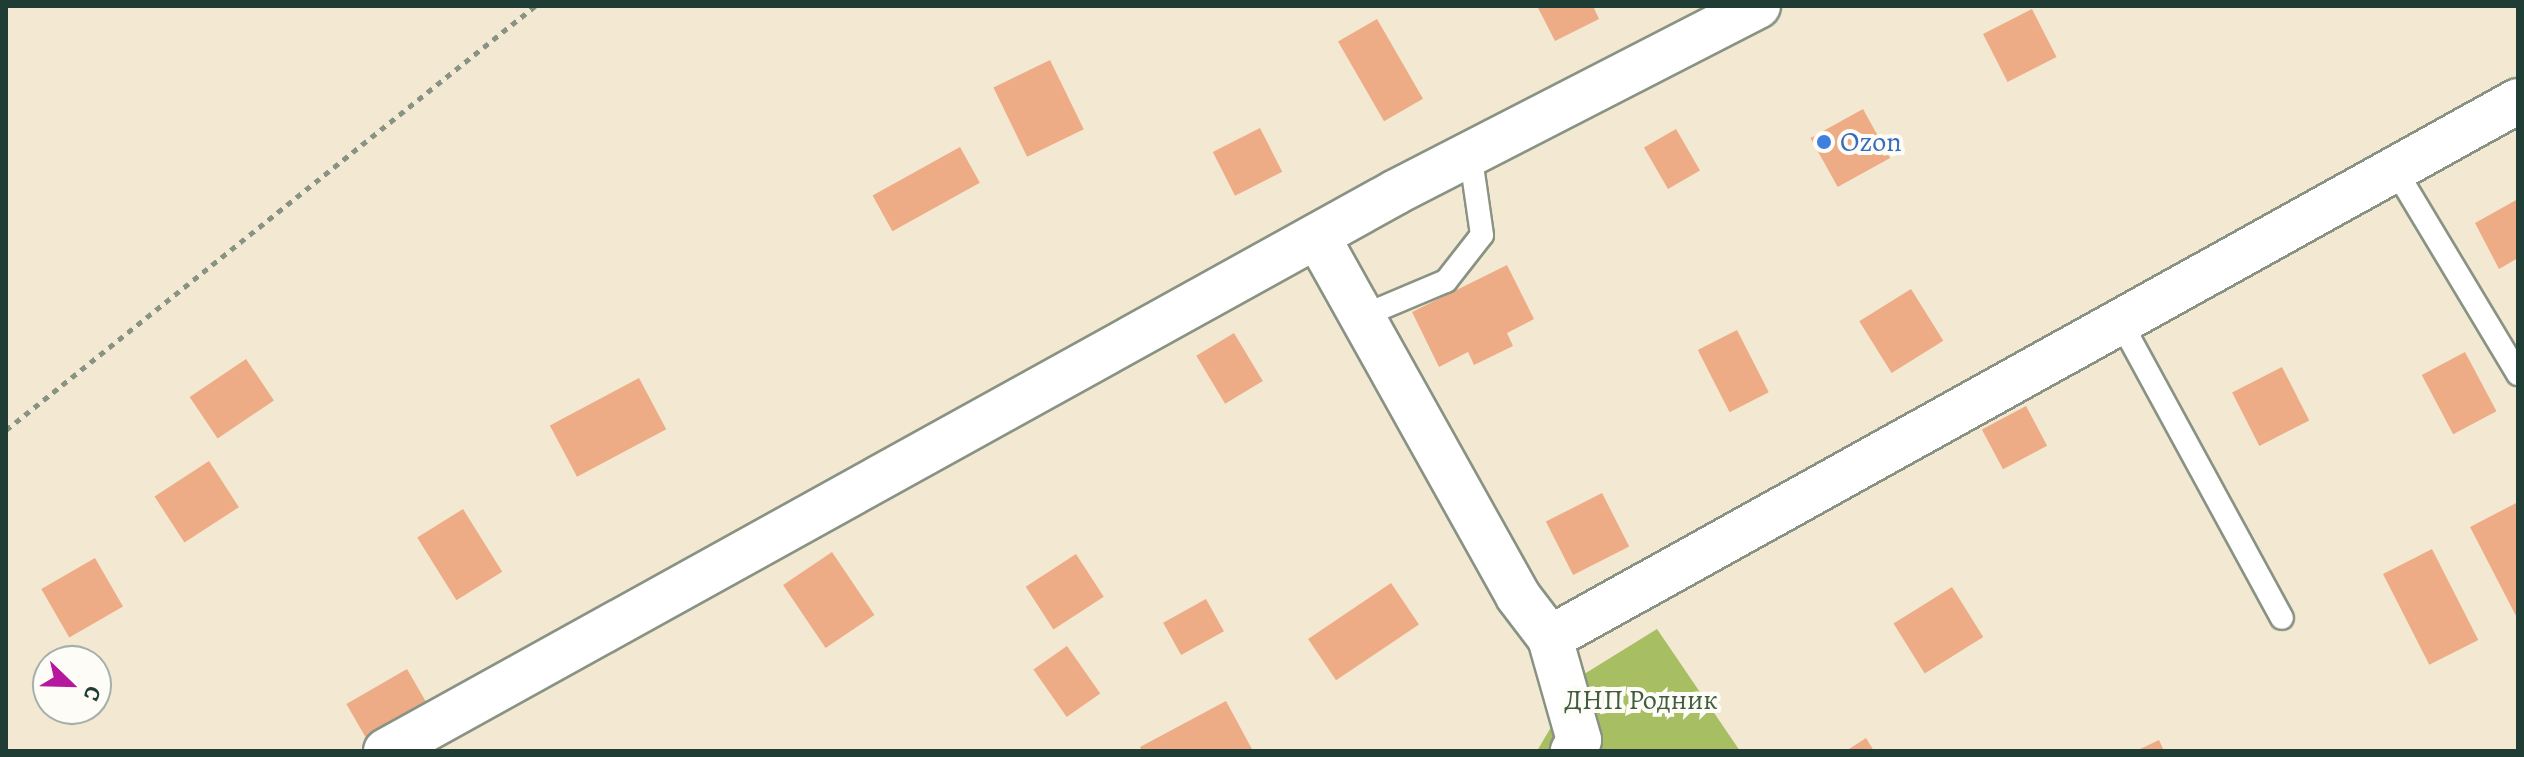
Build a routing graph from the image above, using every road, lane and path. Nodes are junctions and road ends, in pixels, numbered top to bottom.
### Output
1 (535, 6) edge
2 (1758, 6) edge
3 (2518, 101) edge
4 (1470, 152) junction
5 (2396, 171) junction
6 (1317, 236) junction
7 (1365, 315) junction
8 (2120, 321) junction
9 (2518, 374) edge
10 (6, 430) edge
11 (2282, 618) dead end
12 (1550, 638) junction
13 (386, 751) edge
14 (1573, 751) edge

1 - 10 path
2 - 4 street
3 - 5 street
4 - 6 street
4 - 7 lane
5 - 8 street
5 - 9 lane
6 - 7 street
6 - 13 street
7 - 12 street
8 - 11 lane
8 - 12 street
12 - 14 street

